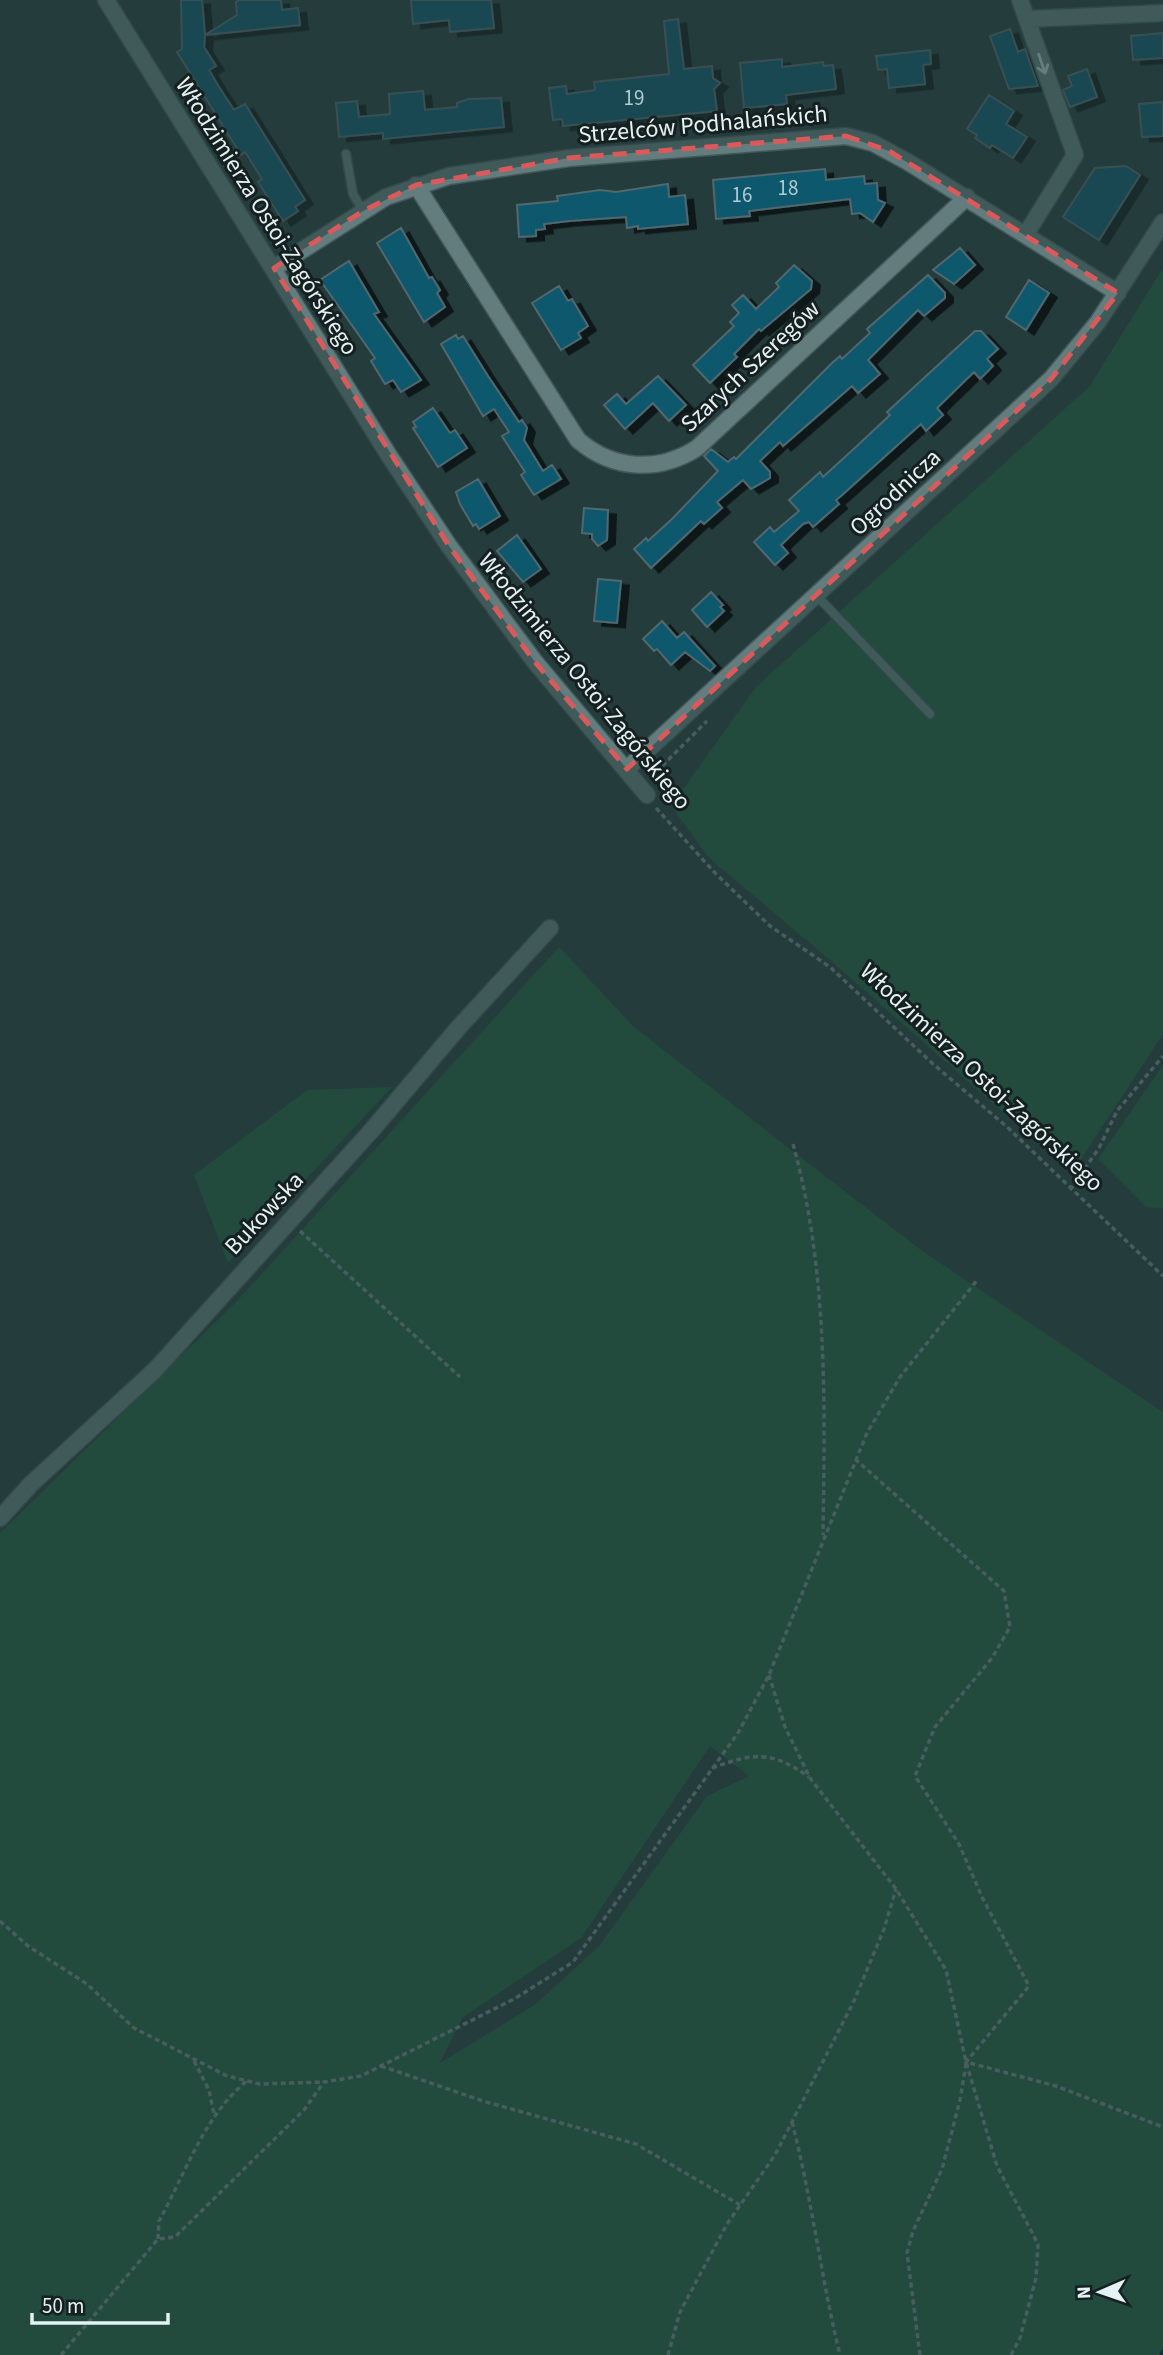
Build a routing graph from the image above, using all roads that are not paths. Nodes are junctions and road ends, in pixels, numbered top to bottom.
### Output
1 (106, 0) edge
2 (1020, 0) edge
3 (1163, 13) edge
4 (1027, 19) junction
5 (346, 153) dead end
6 (416, 185) junction
7 (967, 197) junction
8 (363, 211) junction
9 (1163, 222) edge
10 (1026, 234) junction
11 (274, 268) junction
12 (1118, 293) junction
13 (817, 596) junction
14 (930, 714) dead end
15 (627, 769) junction
16 (647, 796) road end
17 (550, 928) dead end
18 (0, 1518) edge

1 - 11 street, Włodzimierza Ostoi-Zagórskiego
2 - 4 street
3 - 4 street
4 -> 10 street
5 - 8 lane
6 - 7 street, Strzelców Podhalańskich
6 - 7 street, Szarych Szeregów
6 - 8 street, Strzelców Podhalańskich
7 - 10 street, Strzelców Podhalańskich
8 - 11 street, Strzelców Podhalańskich
9 - 12 street, Ogrodnicza
10 - 12 street, Strzelców Podhalańskich
11 - 15 street, Włodzimierza Ostoi-Zagórskiego
12 - 13 street, Ogrodnicza
13 - 14 lane
13 - 15 street, Ogrodnicza
15 - 16 street, Włodzimierza Ostoi-Zagórskiego
17 - 18 street, Bukowska

